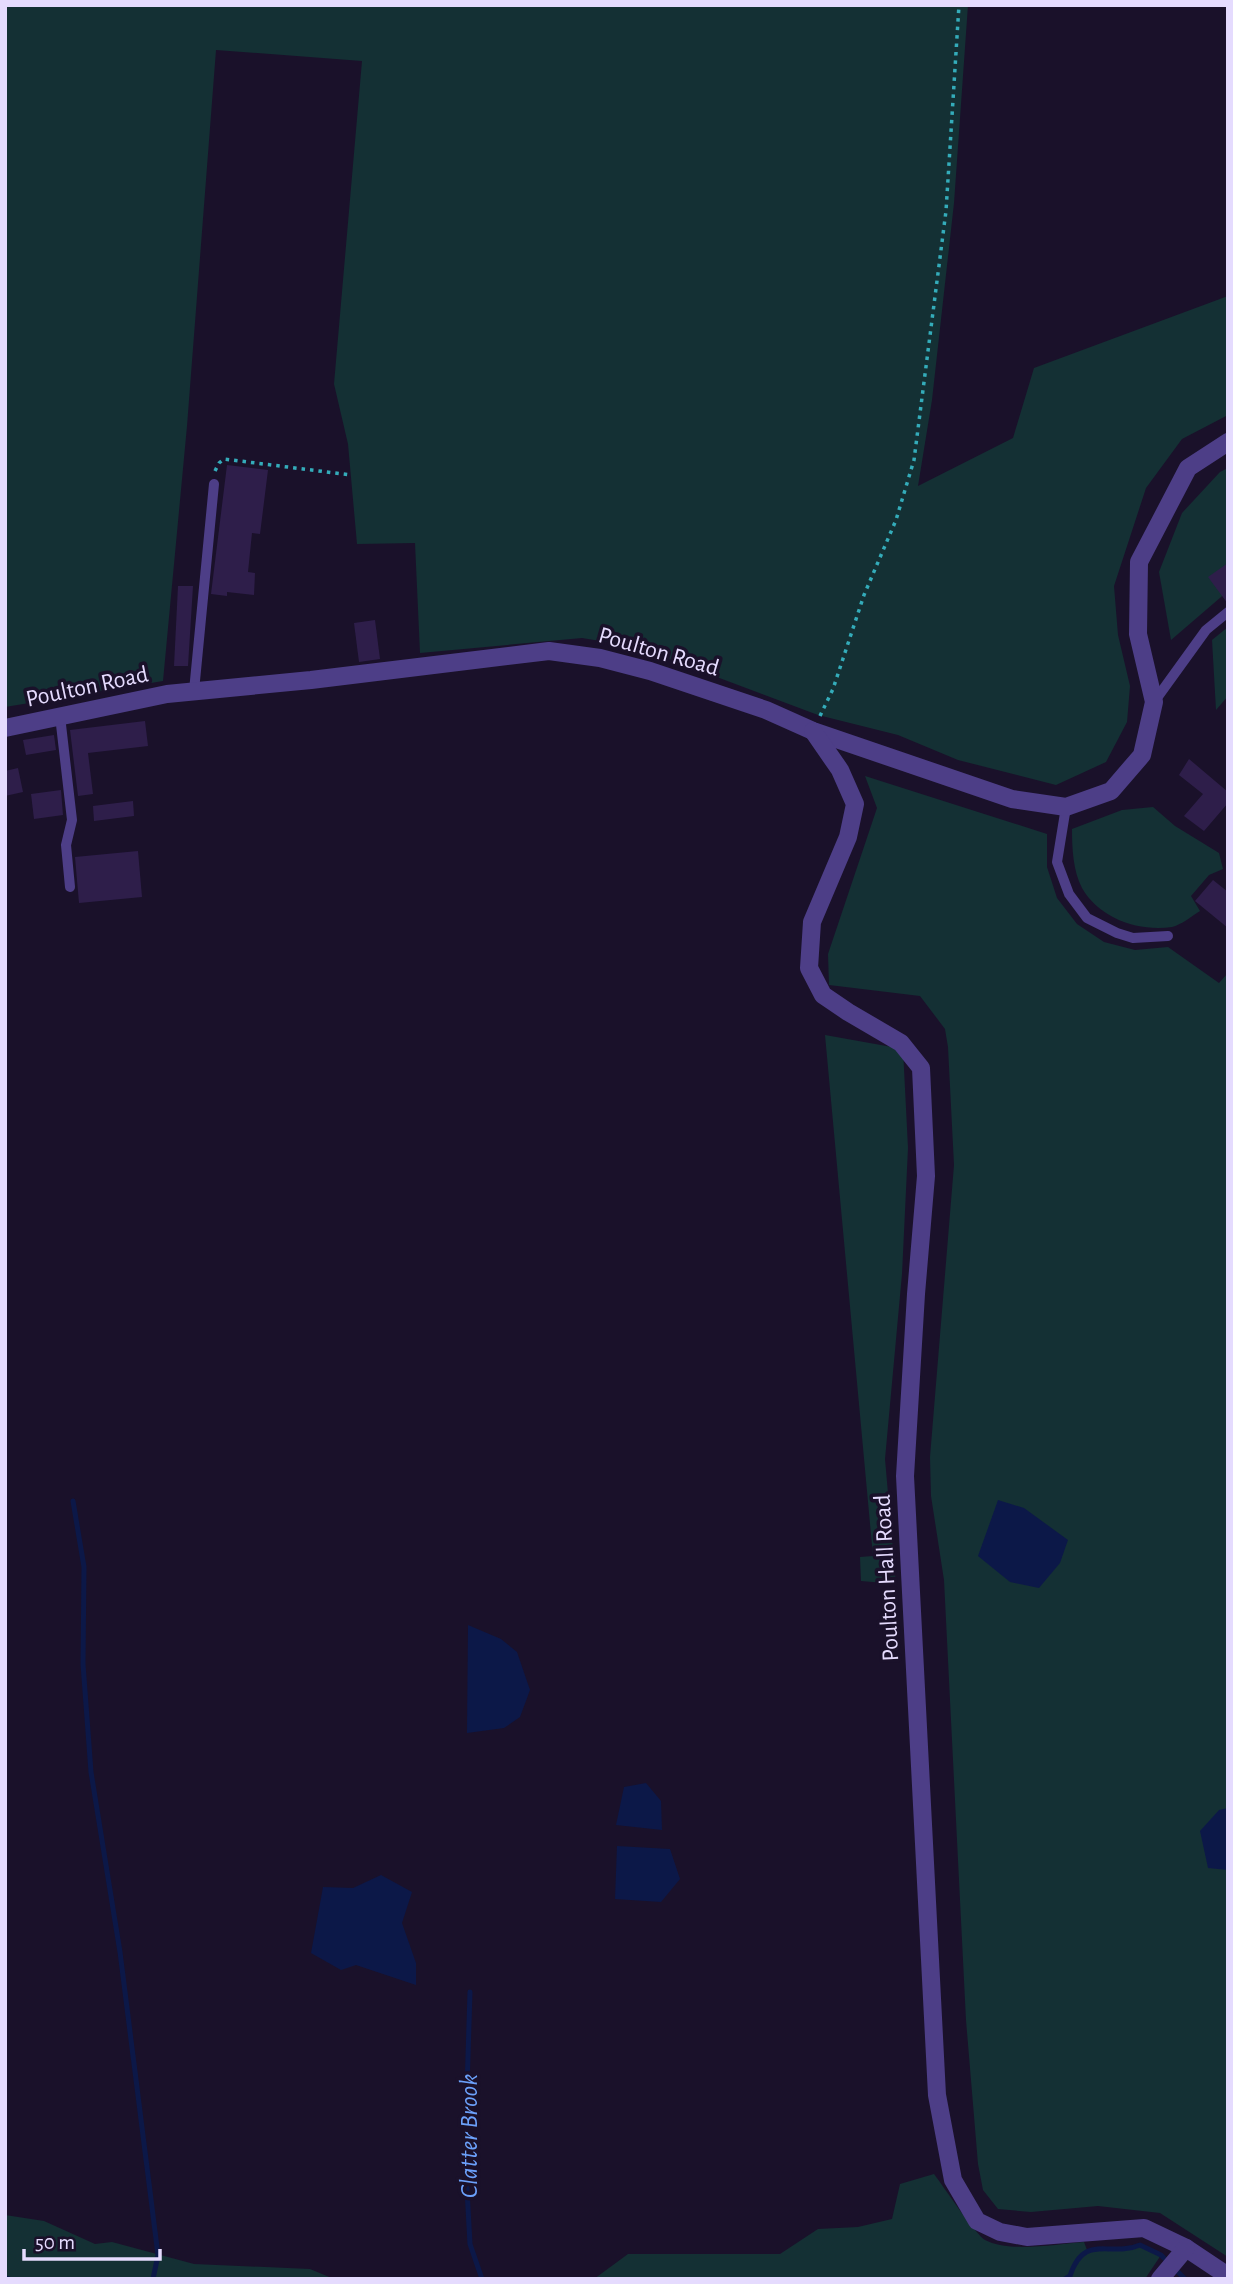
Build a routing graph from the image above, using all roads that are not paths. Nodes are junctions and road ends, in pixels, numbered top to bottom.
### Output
1 (1228, 442) edge
2 (214, 484) road end
3 (1228, 612) edge
4 (194, 691) junction
5 (1154, 702) junction
6 (60, 716) junction
7 (5, 728) edge
8 (813, 731) junction
9 (1066, 807) junction
10 (70, 887) dead end
11 (1168, 936) dead end
12 (1183, 2251) junction
13 (1228, 2276) edge
14 (1160, 2279) edge

1 - 5 street, Poulton Road
2 - 4 lane
3 - 5 lane
4 - 6 street, Poulton Road
4 - 8 street, Poulton Road
5 - 9 street, Poulton Road
6 - 7 street, Poulton Road
6 - 10 lane
8 - 9 street, Poulton Road
8 - 12 street, Poulton Hall Road
9 - 11 lane
12 - 13 street, Poulton Hall Road
12 - 14 street

